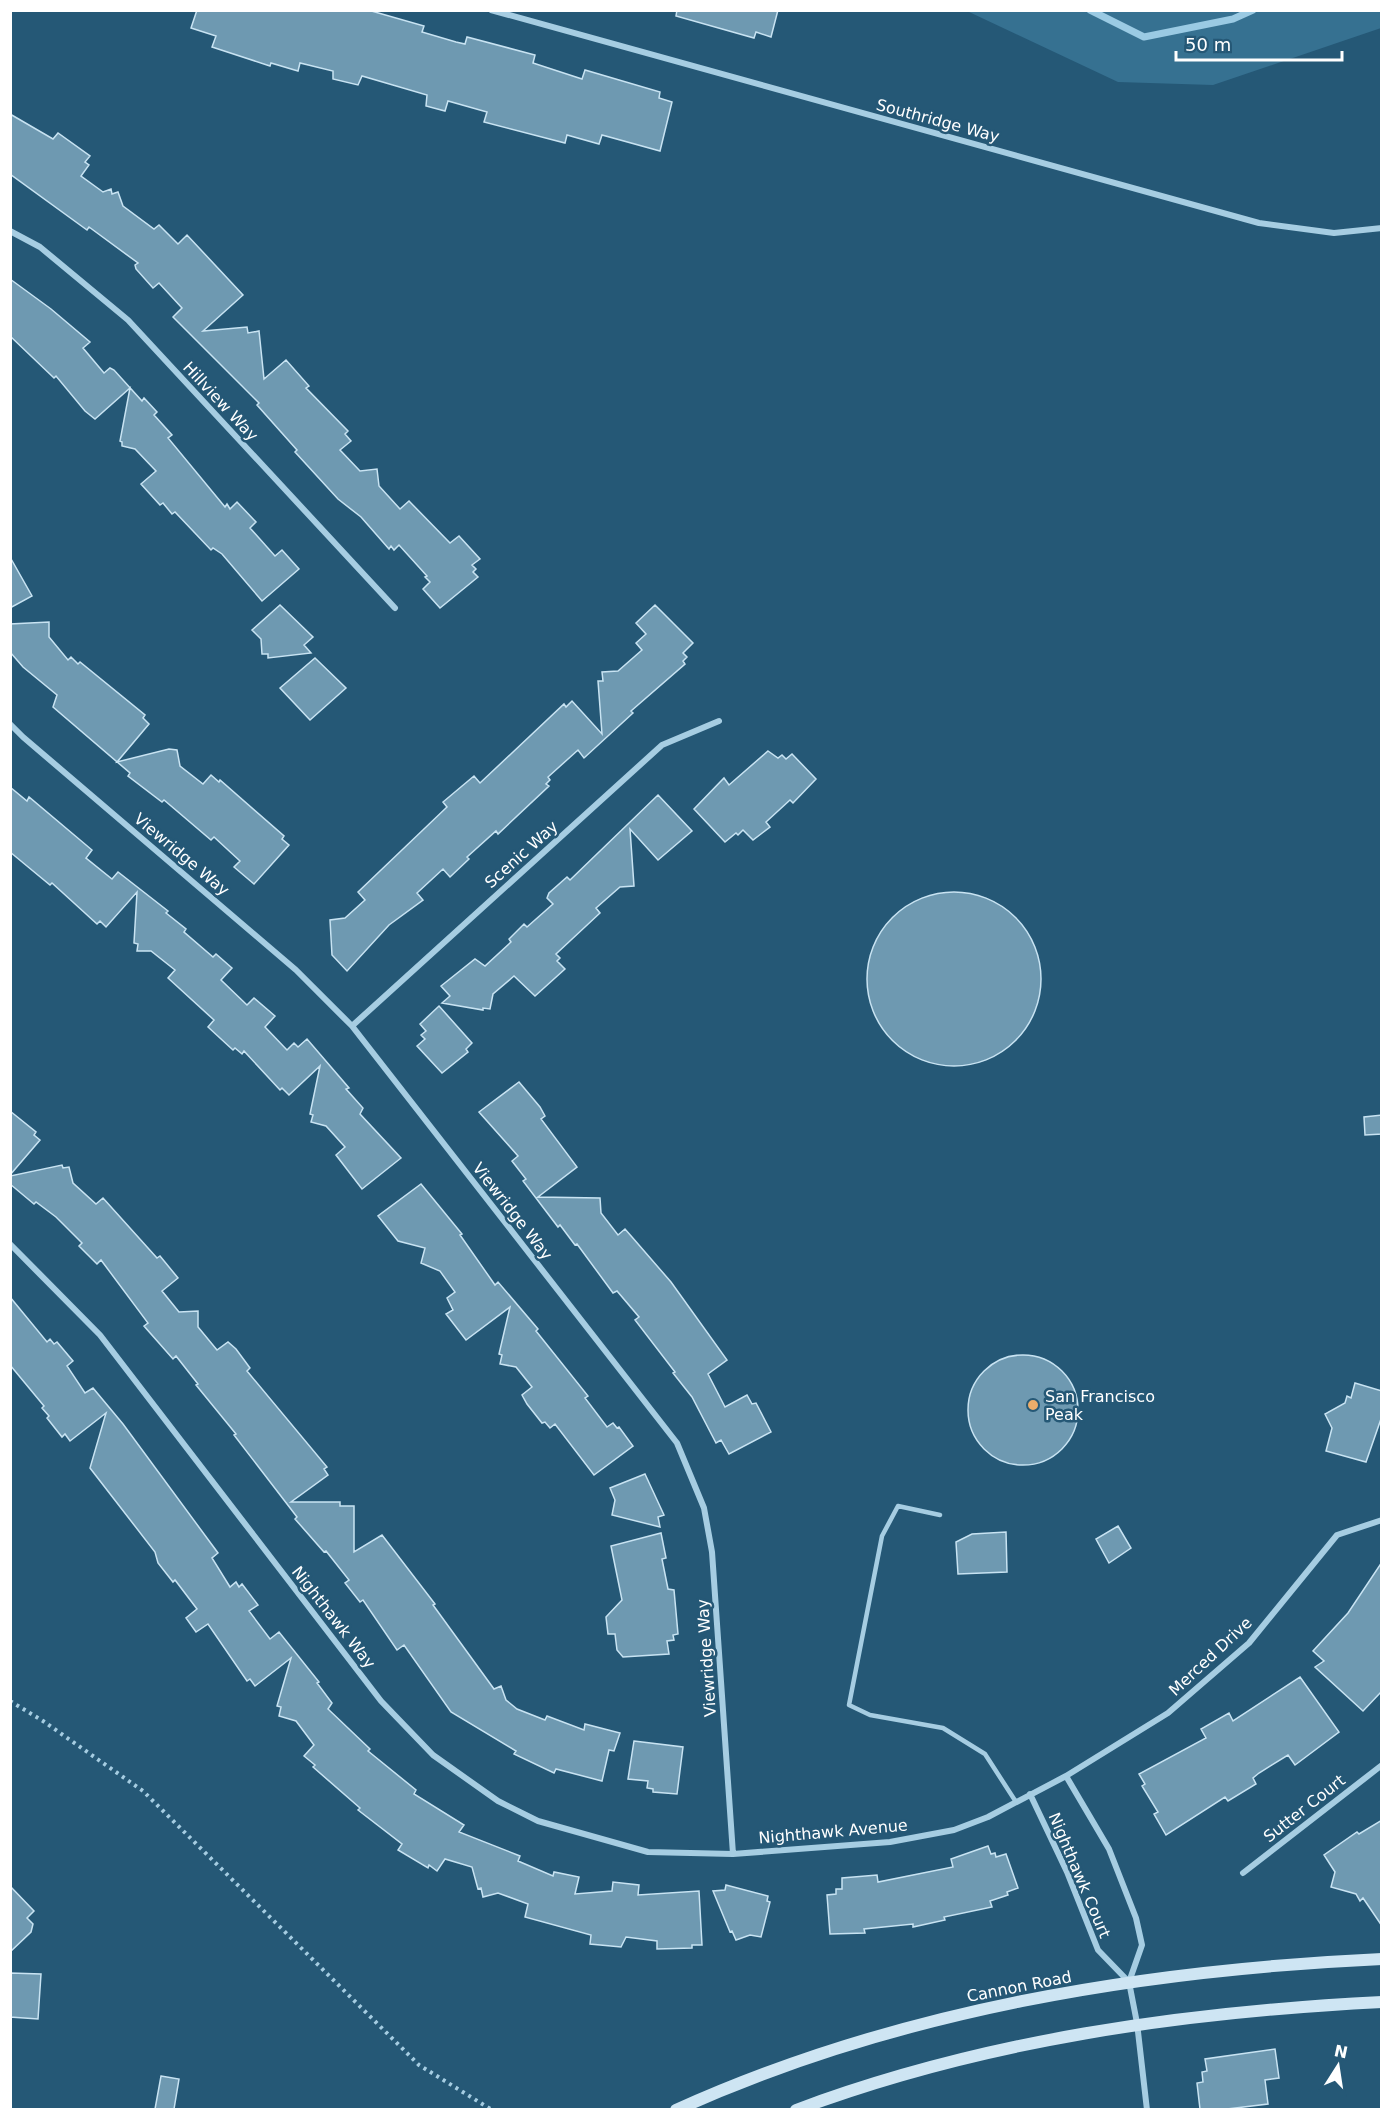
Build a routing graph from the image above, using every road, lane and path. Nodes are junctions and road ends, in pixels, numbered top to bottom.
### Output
1 (491, 10) edge
2 (1382, 228) edge
3 (10, 231) edge
4 (395, 608) dead end
5 (719, 721) dead end
6 (10, 723) edge
7 (352, 1026) junction
8 (10, 1244) edge
9 (940, 1515) dead end
10 (1382, 1520) edge
11 (10, 1701) edge
12 (1382, 1765) edge
13 (1066, 1776) junction
14 (1030, 1794) junction
15 (1016, 1802) junction
16 (733, 1854) junction
17 (1243, 1873) dead end
18 (1382, 1959) edge
19 (1129, 1982) junction
20 (1382, 2002) edge
21 (1137, 2023) junction
22 (492, 2109) edge
23 (676, 2109) edge
24 (796, 2109) edge
25 (1147, 2109) edge

1 - 2 street, Southridge Way
3 - 4 street, Hillview Way
5 - 7 street, Scenic Way
6 - 7 street, Viewridge Way
7 - 16 street, Viewridge Way
8 - 16 street, Nighthawk Way
9 - 15 lane
10 - 13 street, Merced Drive
11 - 22 path
12 - 17 street, Sutter Court
13 - 14 street, Nighthawk Avenue
13 - 19 street, Nighthawk Court
14 - 15 street, Nighthawk Avenue
14 - 19 street, Nighthawk Court
15 - 16 street, Nighthawk Avenue
18 - 19 main road, Cannon Road
19 - 21 street
19 - 23 main road, Cannon Road
20 - 21 main road
21 - 24 main road
21 - 25 street

